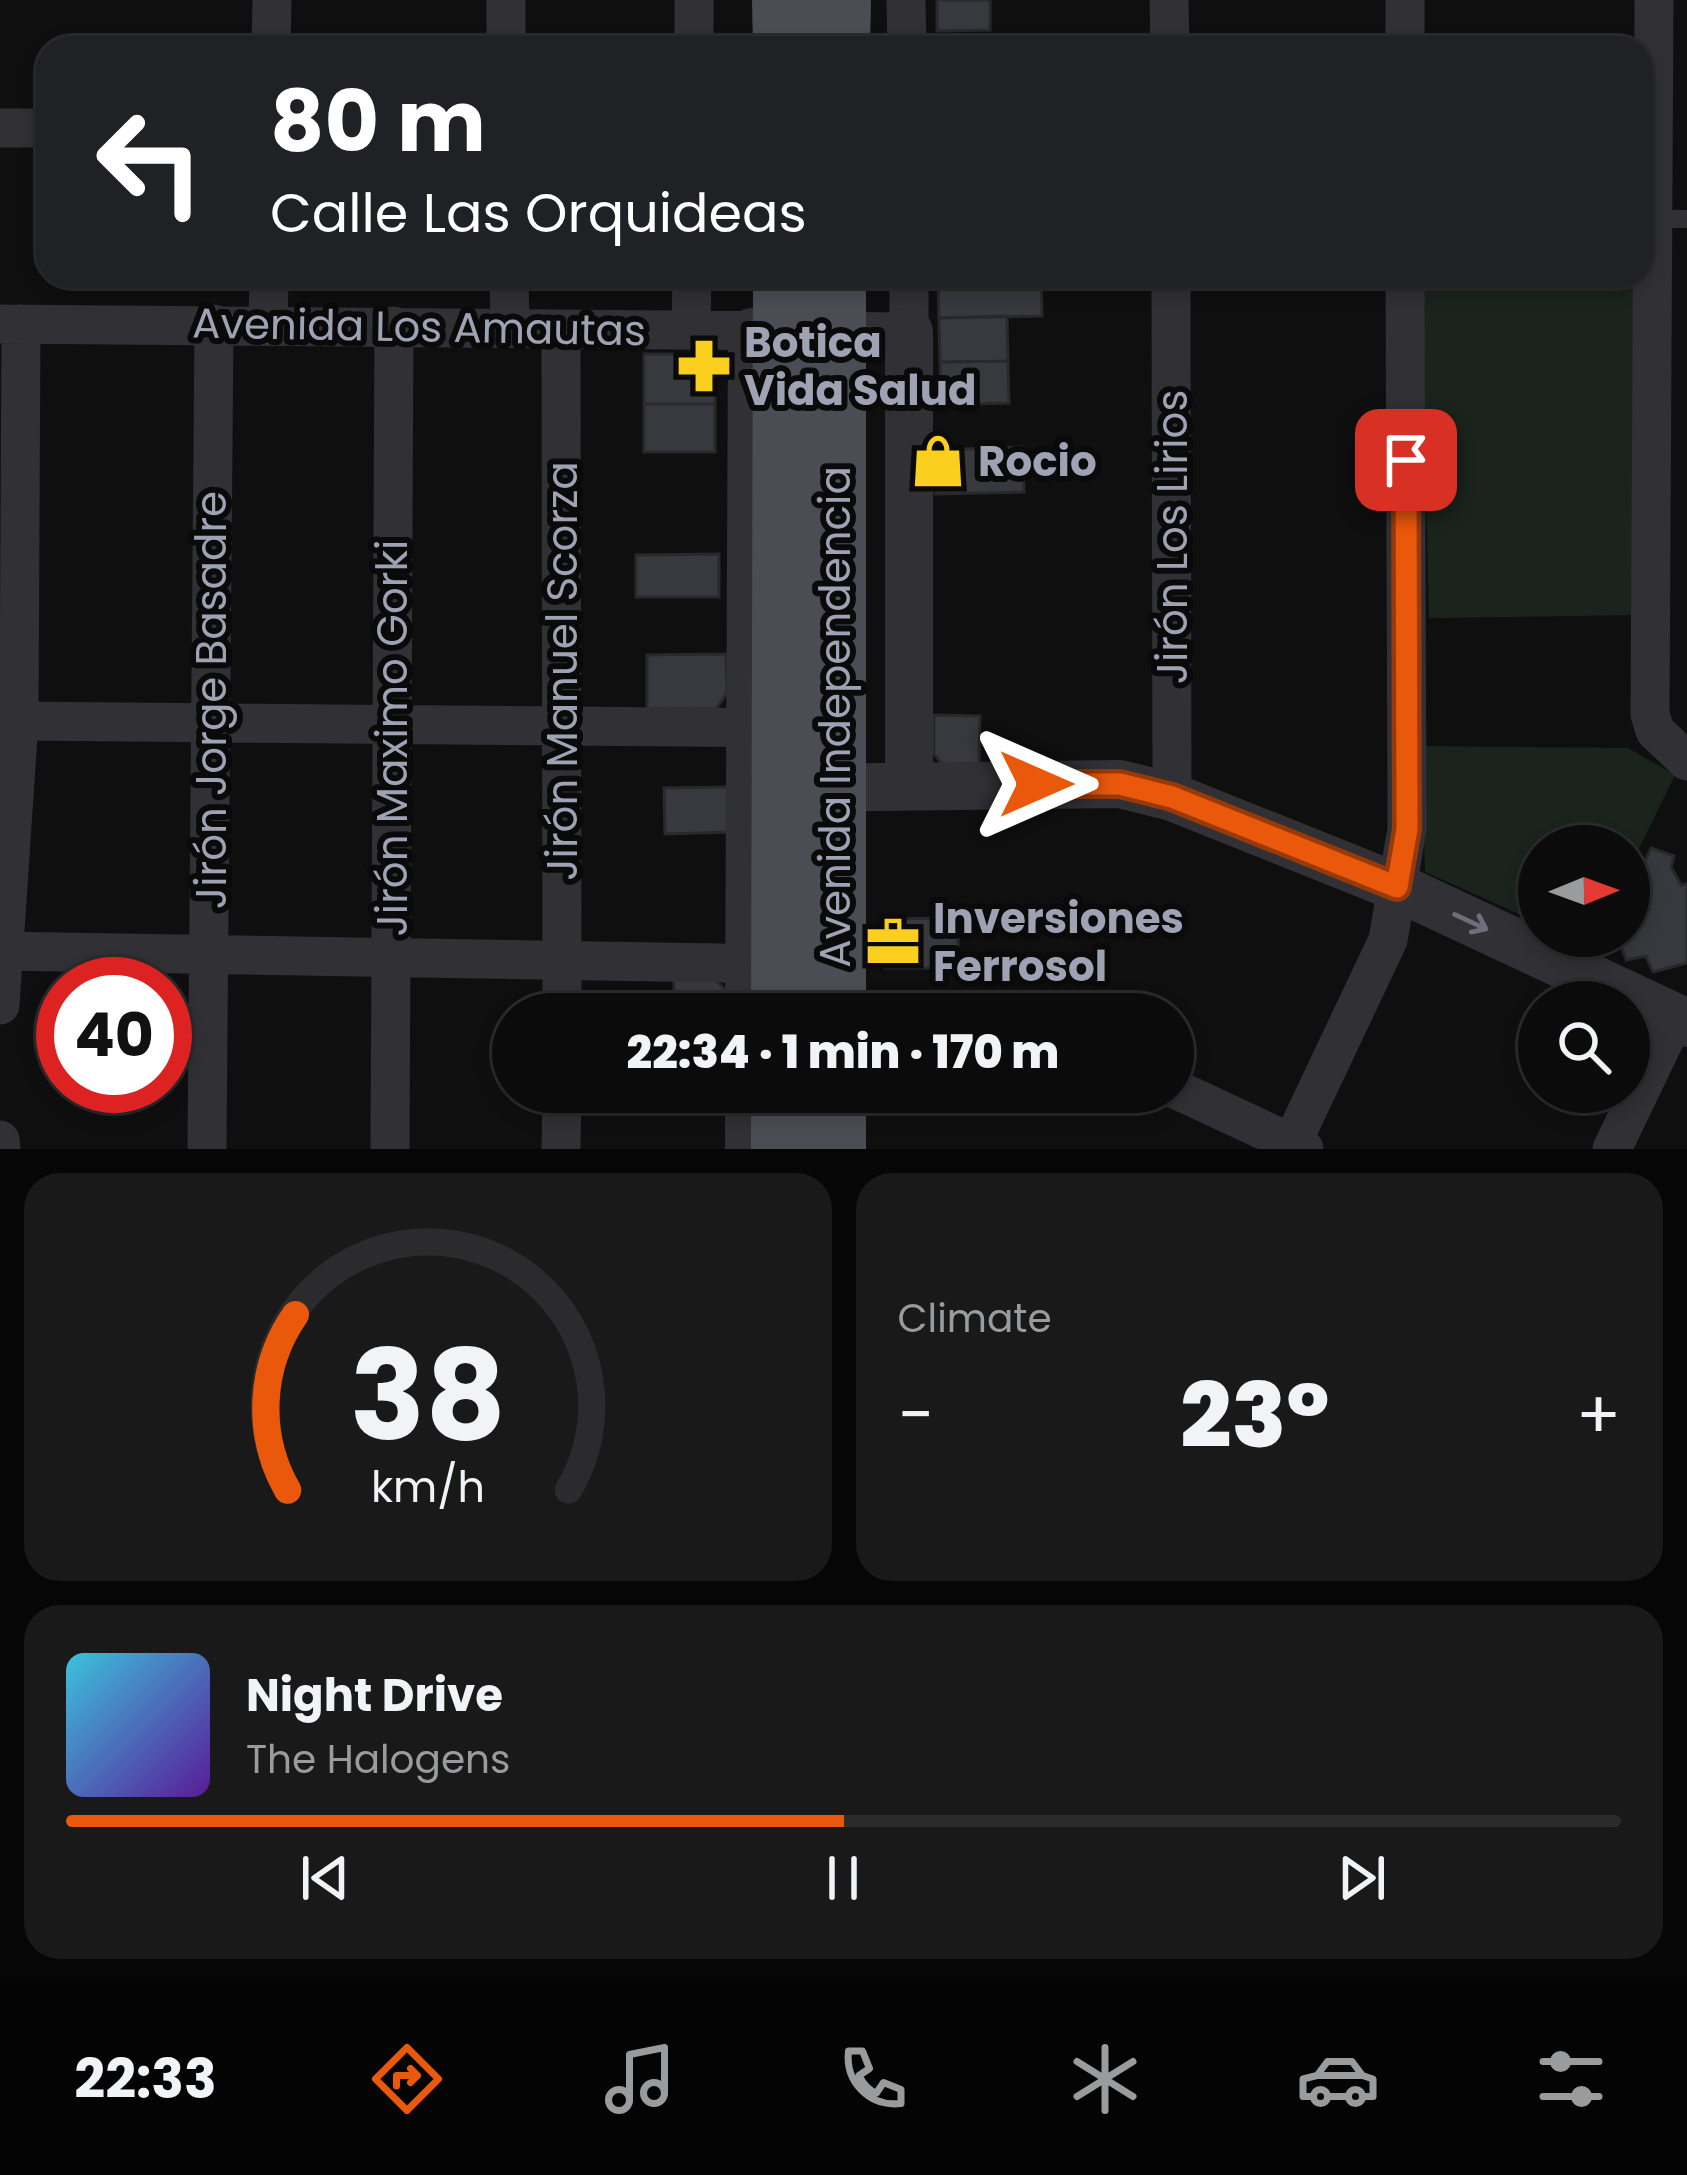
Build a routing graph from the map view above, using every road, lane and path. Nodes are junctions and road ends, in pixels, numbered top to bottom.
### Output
1 (272, 0) edge
2 (506, 0) edge
3 (694, 0) edge
4 (782, 0) edge
5 (841, 0) edge
6 (906, 0) edge
7 (1169, 0) edge
8 (1405, 0) edge
9 (1654, 0) edge
10 (271, 36) edge
11 (506, 36) edge
12 (694, 36) edge
13 (782, 36) edge
14 (840, 36) edge
15 (907, 36) edge
16 (1170, 36) edge
17 (1405, 36) edge
18 (0, 128) edge
19 (36, 128) edge
20 (1660, 219) edge
21 (269, 288) edge
22 (508, 288) edge
23 (692, 288) edge
24 (909, 288) edge
25 (1172, 288) edge
26 (1405, 288) edge
27 (798, 310) edge
28 (10, 324) edge
29 (214, 324) junction
30 (268, 324) junction
31 (394, 326) junction
32 (510, 328) junction
33 (561, 329) junction
34 (691, 331) junction
35 (909, 332) junction
36 (20, 721) junction
37 (211, 724) junction
38 (392, 725) junction
39 (562, 727) junction
40 (768, 728) junction
41 (1687, 761) edge
42 (909, 784) junction
43 (809, 788) junction
44 (1172, 797) junction
45 (4, 857) edge
46 (1397, 887) junction
47 (2, 951) edge
48 (210, 953) junction
49 (391, 957) junction
50 (562, 960) junction
51 (771, 981) edge
52 (562, 993) edge
53 (833, 993) edge
54 (0, 1005) edge
55 (1681, 1020) edge
56 (1194, 1098) edge
57 (562, 1113) edge
58 (749, 1113) edge
59 (781, 1113) edge
60 (836, 1113) edge
61 (0, 1140) edge
62 (1295, 1147) edge
63 (1, 1149) edge
64 (207, 1149) edge
65 (390, 1149) edge
66 (561, 1149) edge
67 (749, 1149) edge
68 (781, 1149) edge
69 (836, 1149) edge
70 (1612, 1149) edge

1 - 10 street
2 - 11 street
3 - 12 street
4 - 13 main road
5 - 14 main road
6 - 15 street
7 - 16 street
8 - 17 street
9 - 20 street
18 - 19 street
20 - 41 street
21 - 30 street
22 - 32 street
23 - 34 street
24 - 35 street
25 - 44 street, Jirón Los Lirios
26 - 46 street
27 - 34 street, Avenida Los Amautas
27 - 35 street, Avenida Los Amautas
27 - 40 main road, Avenida Independencia
27 - 43 main road, Avenida Independencia
28 - 29 street, Avenida Los Amautas
28 - 36 street
29 - 30 street, Avenida Los Amautas
29 - 37 street, Jirón Jorge Basadre
30 - 31 street, Avenida Los Amautas
31 - 32 street, Avenida Los Amautas
31 - 38 street, Jirón Maximo Gorki
32 - 33 street, Avenida Los Amautas
33 - 34 street, Avenida Los Amautas
33 - 39 street, Jirón Manuel Scorza
35 - 42 street, Avenida Independencia
36 - 37 street
36 - 45 street
37 - 38 street
37 - 48 street, Jirón Jorge Basadre
38 - 39 street
38 - 49 street, Jirón Maximo Gorki
39 - 40 street
39 - 50 street, Jirón Manuel Scorza
40 - 43 main road, Avenida Independencia
40 - 51 street, Avenida Independencia
42 - 43 street
42 - 44 street
43 - 51 main road, Avenida Independencia
43 - 53 main road, Avenida Independencia
44 - 46 street
45 - 47 street
46 -> 55 street
46 - 62 street
47 - 48 street
47 - 54 street
48 - 49 street
48 - 64 street, Jirón Jorge Basadre
49 - 50 street
49 - 65 street, Jirón Maximo Gorki
50 - 51 street
50 - 52 street, Jirón Manuel Scorza
55 - 70 street
56 - 62 street
57 - 66 street
58 - 67 street
59 - 68 main road
60 - 69 main road
61 - 63 street

